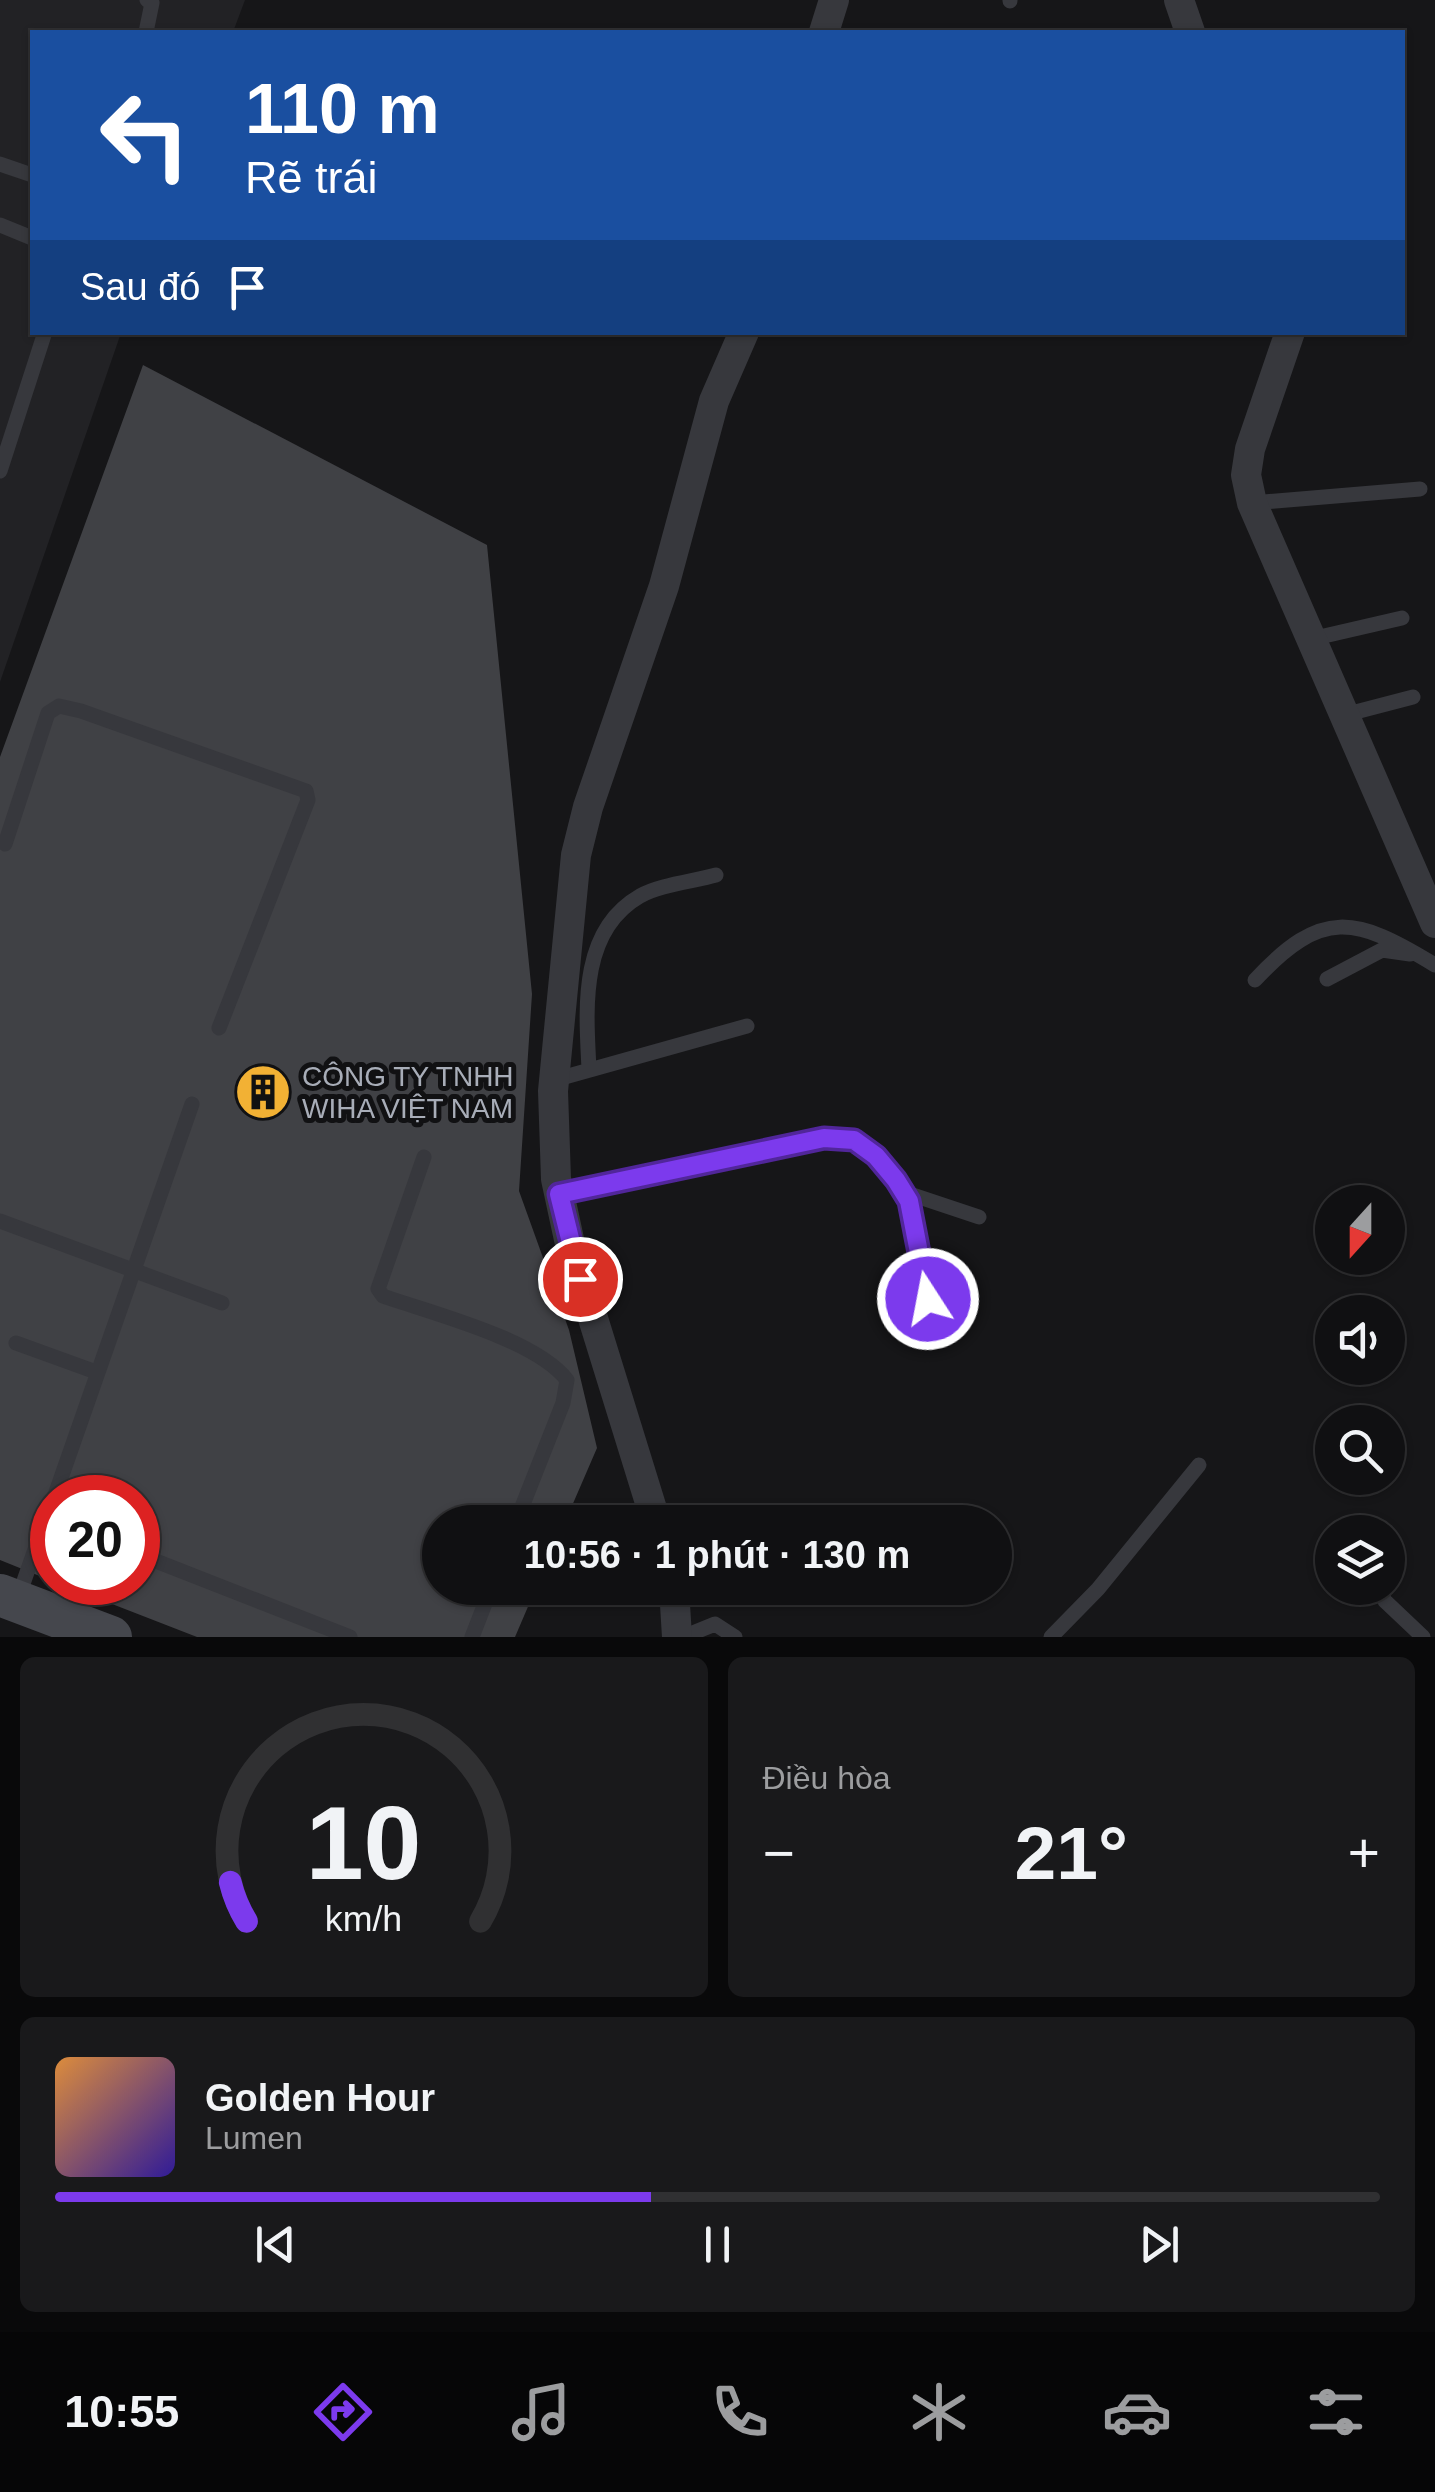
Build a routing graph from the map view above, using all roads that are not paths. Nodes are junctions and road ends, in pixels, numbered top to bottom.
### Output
1 (147, 0) edge
2 (834, 0) edge
3 (1179, 0) edge
4 (146, 30) edge
5 (825, 30) edge
6 (1189, 30) edge
7 (0, 164) edge
8 (30, 174) edge
9 (0, 226) edge
10 (30, 237) edge
11 (44, 335) edge
12 (743, 335) edge
13 (1289, 335) edge
14 (0, 471) edge
15 (1420, 490) dead end
16 (1252, 502) junction
17 (1402, 618) dead end
18 (1311, 639) junction
19 (1413, 697) dead end
20 (1344, 715) junction
21 (5, 844) dead end
22 (716, 875) dead end
23 (1435, 923) edge
24 (1419, 955) junction
25 (1435, 965) edge
26 (1327, 979) dead end
27 (1254, 980) dead end
28 (747, 1026) dead end
29 (219, 1028) dead end
30 (589, 1068) junction
31 (554, 1080) junction
32 (192, 1104) dead end
33 (424, 1157) dead end
34 (904, 1192) junction
35 (559, 1194) junction
36 (979, 1217) dead end
37 (0, 1221) edge
38 (134, 1272) junction
39 (928, 1299) dead end
40 (222, 1303) dead end
41 (16, 1342) dead end
42 (96, 1372) junction
43 (1200, 1465) dead end
44 (61, 1475) edge
45 (523, 1505) edge
46 (651, 1505) edge
47 (30, 1557) edge
48 (160, 1563) edge
49 (8, 1598) edge
50 (484, 1605) edge
51 (676, 1605) edge
52 (1388, 1605) edge
53 (111, 1637) edge
54 (350, 1637) edge
55 (472, 1637) edge
56 (680, 1637) edge
57 (735, 1637) edge
58 (1051, 1637) edge
59 (1423, 1637) edge

1 - 4 lane
2 - 5 street
3 - 6 street
7 - 8 lane
9 - 10 lane
11 - 14 lane
12 - 31 street
13 - 16 street
15 - 16 lane
16 - 18 street
17 - 18 lane
18 - 20 street
19 - 20 lane
20 - 23 street
21 - 29 lane
22 - 30 lane
24 - 25 lane
24 - 26 lane
24 - 27 lane
28 - 30 lane
30 - 31 lane
31 - 35 street
32 - 38 lane
33 - 45 lane
34 - 35 lane
34 - 36 lane
34 - 39 lane
35 - 46 street
37 - 38 lane
38 - 40 lane
38 - 42 lane
41 - 42 lane
42 - 44 lane
43 - 58 lane
47 - 49 lane
48 - 54 lane
49 - 53 main road
50 - 55 lane
51 - 56 street
52 - 59 lane
56 - 57 lane

